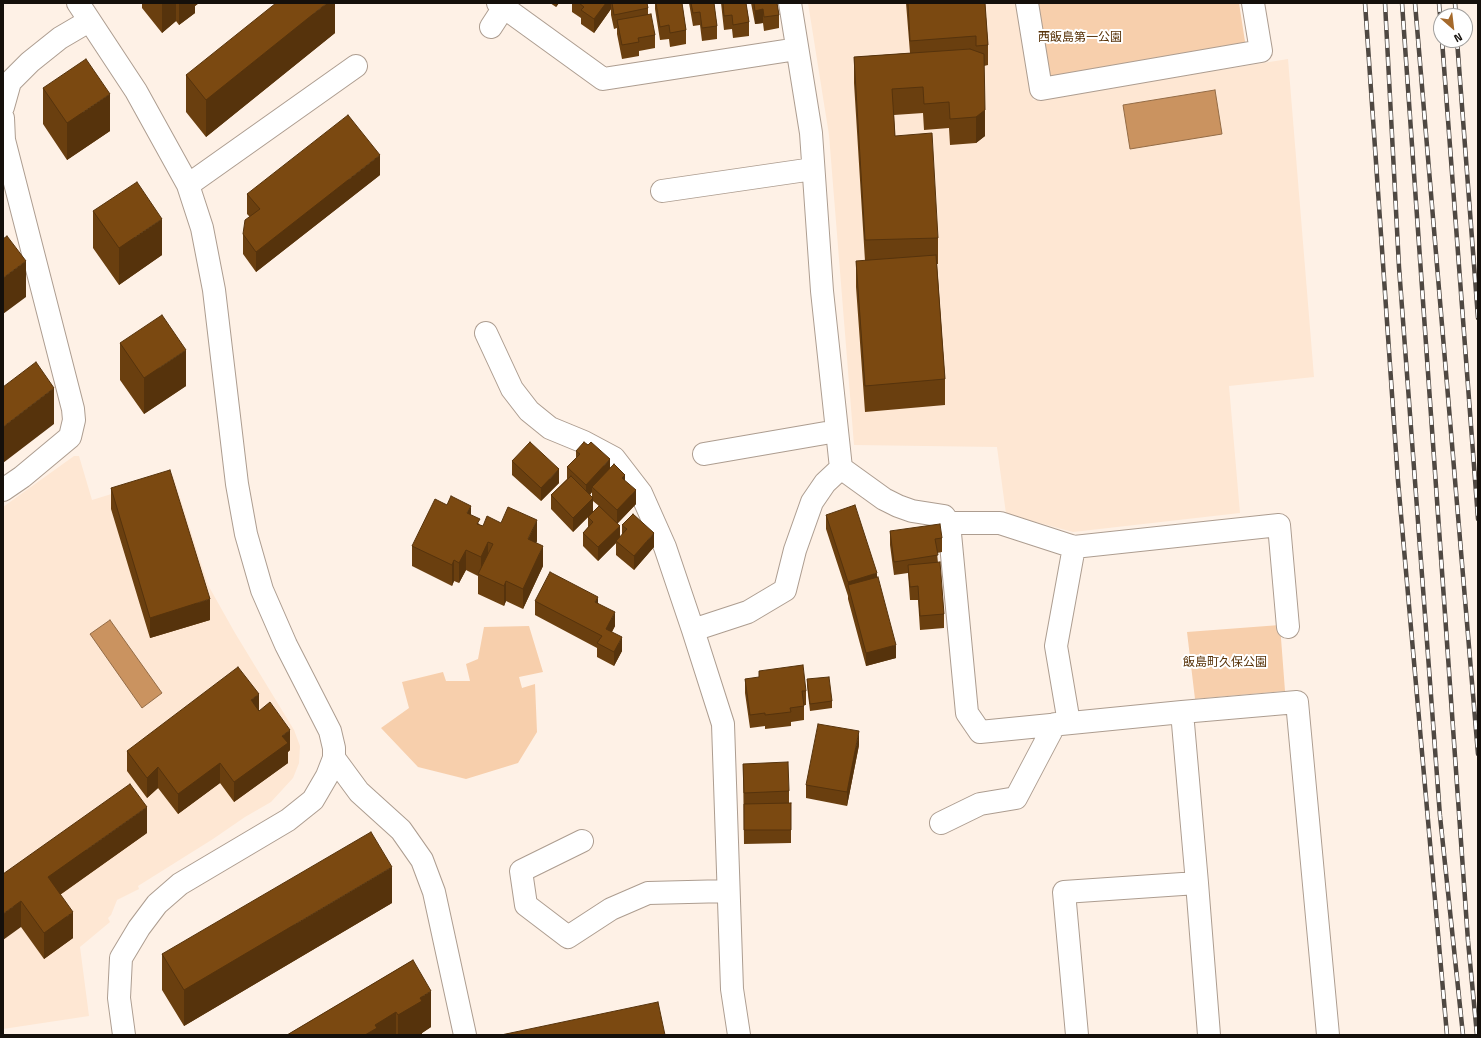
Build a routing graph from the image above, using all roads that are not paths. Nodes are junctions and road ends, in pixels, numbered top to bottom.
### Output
1 (790, 3) edge
2 (1027, 3) edge
3 (1253, 3) edge
4 (501, 5) edge
5 (84, 12) edge
6 (491, 27) dead end
7 (797, 49) junction
8 (356, 66) dead end
9 (3, 107) edge
10 (3, 118) edge
11 (813, 169) junction
12 (188, 185) junction
13 (662, 191) dead end
14 (486, 333) dead end
15 (837, 431) junction
16 (704, 454) dead end
17 (841, 468) junction
18 (3, 490) edge
19 (950, 523) junction
20 (1074, 547) junction
21 (1288, 627) dead end
22 (693, 630) junction
23 (1182, 712) junction
24 (1062, 724) junction
25 (334, 758) junction
26 (941, 823) dead end
27 (582, 841) dead end
28 (1197, 883) junction
29 (728, 891) junction
30 (124, 1035) edge
31 (465, 1035) edge
32 (739, 1035) edge
33 (1077, 1035) edge
34 (1210, 1035) edge
35 (1328, 1035) edge

1 - 7 street
2 - 3 street
4 - 6 street
4 - 7 street
5 - 9 street
5 - 12 street
7 - 11 street
8 - 12 street
10 - 18 street
11 - 13 street
11 - 15 street
12 - 25 street
14 - 22 street
15 - 16 street
15 - 17 street
17 - 19 street
17 - 22 street
19 - 20 street
19 - 24 street
20 - 21 street
20 - 24 street
22 - 29 street
23 - 24 street
23 - 28 street
23 - 35 street
24 - 26 street
25 - 30 street
25 - 31 street
27 - 29 street
28 - 33 street
28 - 34 street
29 - 32 street

